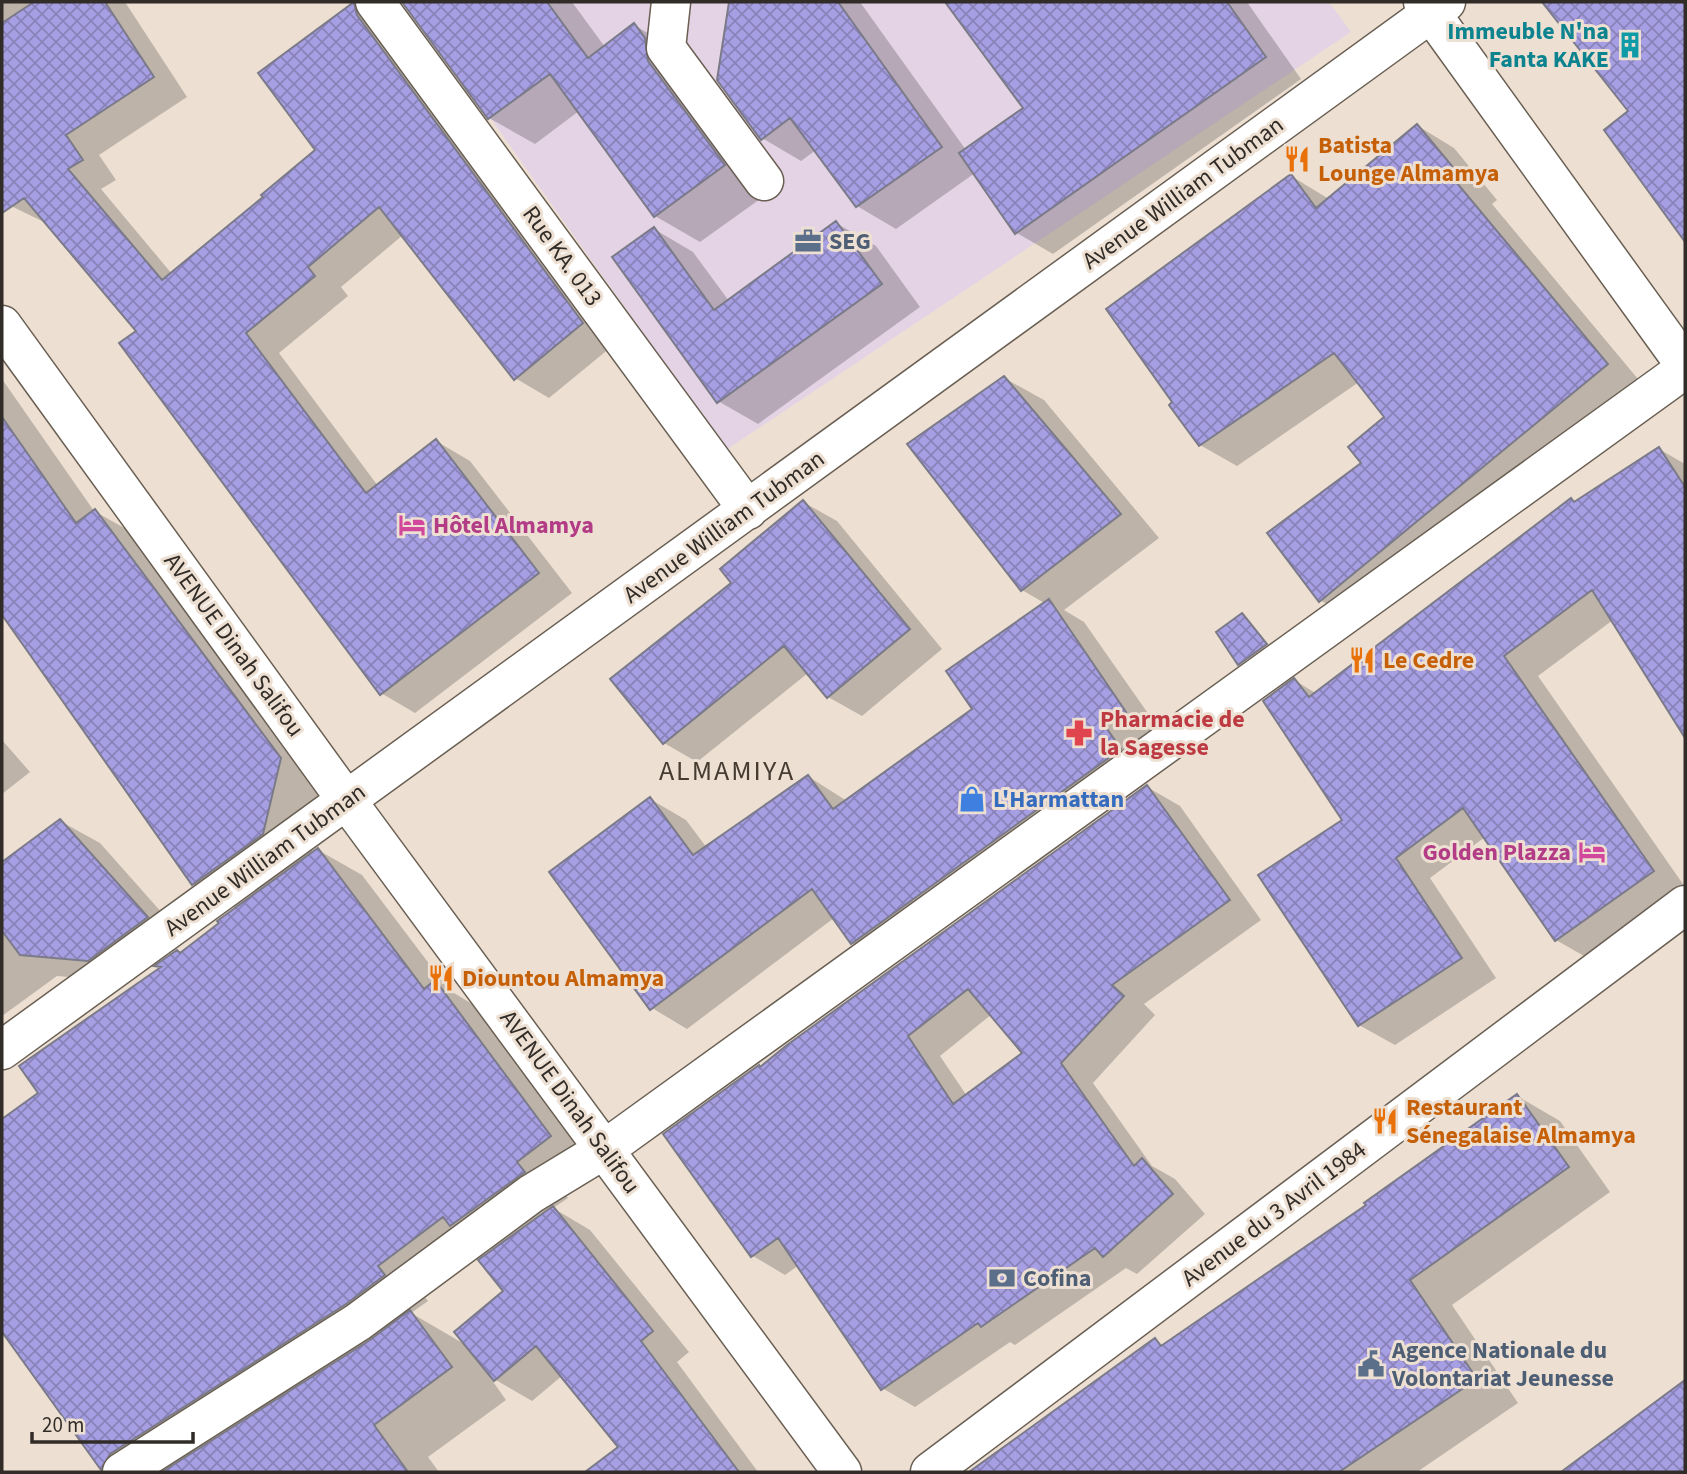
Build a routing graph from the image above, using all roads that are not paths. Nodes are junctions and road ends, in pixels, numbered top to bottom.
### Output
1 (375, 2) edge
2 (671, 2) edge
3 (1433, 5) edge
4 (764, 181) dead end
5 (2, 325) edge
6 (1685, 367) edge
7 (748, 510) junction
8 (347, 801) junction
9 (1685, 905) edge
10 (2, 1051) edge
11 (605, 1149) junction
12 (122, 1472) edge
13 (842, 1472) edge
14 (930, 1472) edge

1 - 7 street, Rue KA. 013
2 - 4 street
3 - 6 street
3 - 7 street, Avenue William Tubman
5 - 8 street, AVENUE Dinah Salifou
6 - 11 street
7 - 8 street, Avenue William Tubman
8 - 10 street, Avenue William Tubman
8 - 11 street, AVENUE Dinah Salifou
9 - 14 street, Avenue du 3 Avril 1984
11 - 12 street
11 - 13 street, AVENUE Dinah Salifou

